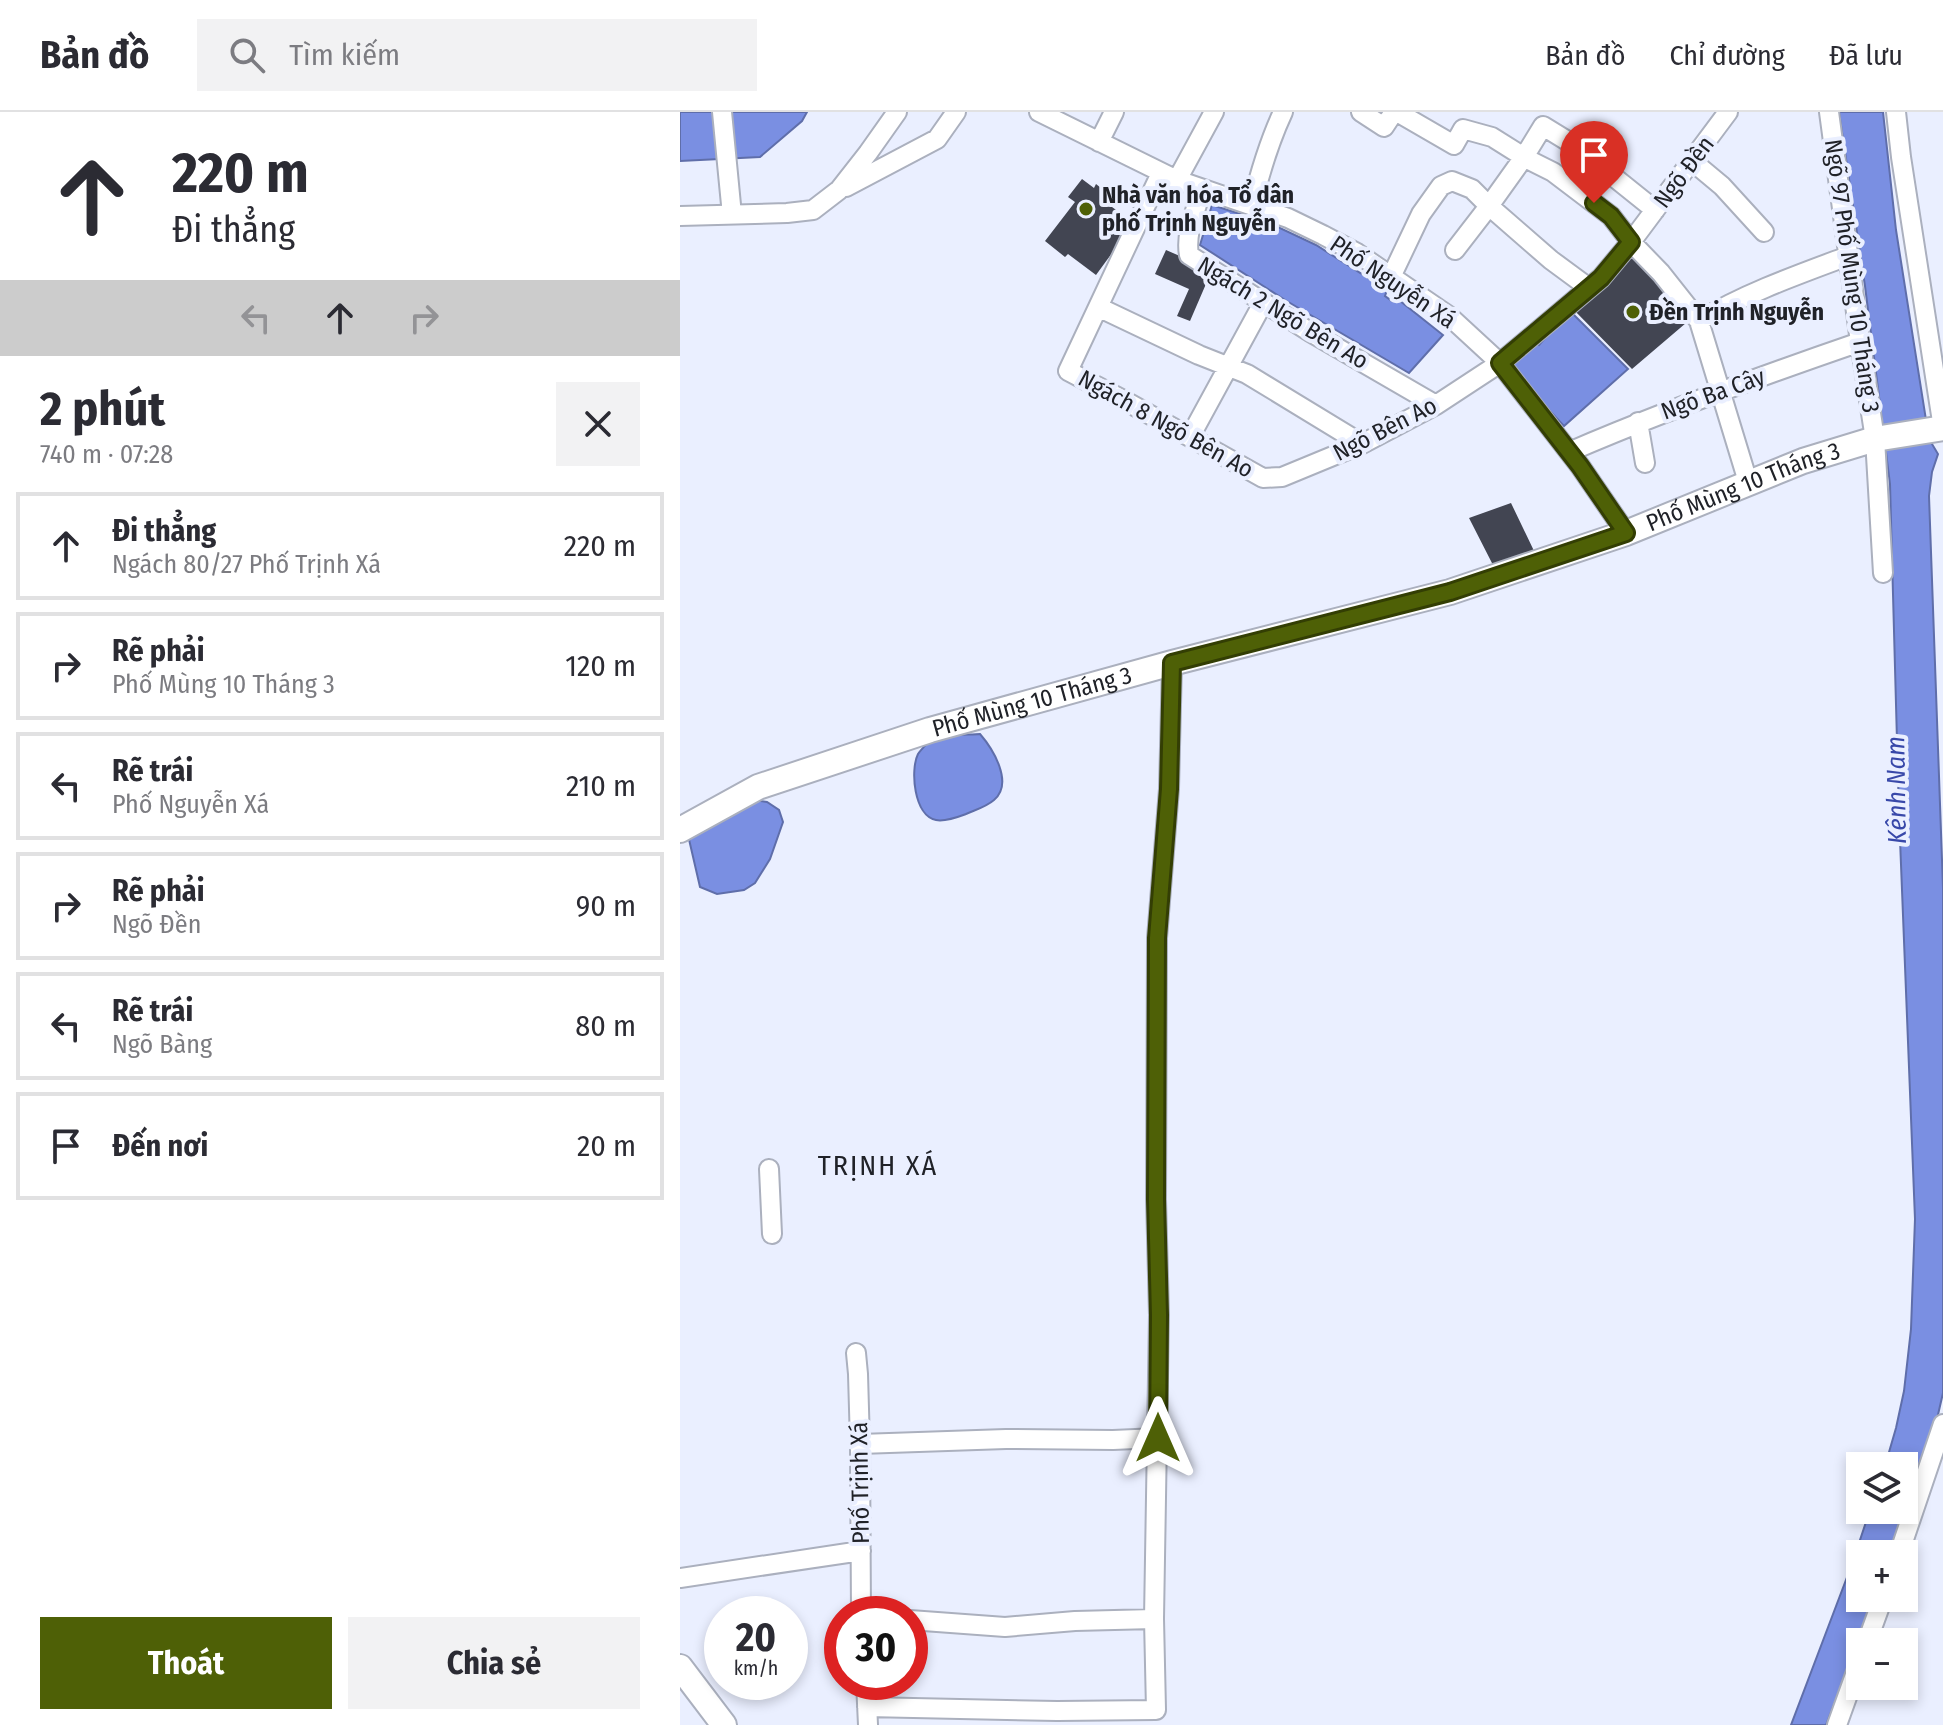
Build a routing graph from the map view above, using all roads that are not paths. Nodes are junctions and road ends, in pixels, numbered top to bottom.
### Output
1 (722, 112) edge
2 (897, 112) edge
3 (956, 112) edge
4 (1039, 112) edge
5 (1114, 112) edge
6 (1214, 112) edge
7 (1283, 112) edge
8 (1361, 112) edge
9 (1395, 112) edge
10 (1829, 112) edge
11 (1896, 112) edge
12 (1718, 116) edge
13 (1099, 142) junction
14 (1524, 157) junction
15 (1692, 161) junction
16 (1169, 177) junction
17 (1202, 189) junction
18 (839, 190) junction
19 (1252, 205) junction
20 (1489, 206) junction
21 (1655, 210) junction
22 (732, 215) junction
23 (680, 216) edge
24 (1764, 232) dead end
25 (1631, 242) junction
26 (1455, 250) dead end
27 (1848, 256) junction
28 (1392, 275) junction
29 (1589, 288) junction
30 (1263, 303) junction
31 (1098, 307) junction
32 (1699, 321) junction
33 (1860, 342) junction
34 (1500, 363) junction
35 (1228, 367) junction
36 (1721, 391) junction
37 (1436, 405) junction
38 (1638, 422) junction
39 (1943, 428) edge
40 (1190, 437) junction
41 (1875, 439) junction
42 (1362, 444) junction
43 (1569, 452) junction
44 (1645, 463) dead end
45 (1263, 478) joint
46 (1748, 482) junction
47 (1626, 533) junction
48 (1883, 573) dead end
49 (1172, 663) junction
50 (680, 830) edge
51 (769, 1169) dead end
52 (772, 1234) dead end
53 (856, 1353) dead end
54 (1943, 1424) edge
55 (1158, 1438) junction
56 (860, 1444) junction
57 (1904, 1540) edge
58 (861, 1551) junction
59 (680, 1578) edge
60 (861, 1596) edge
61 (1154, 1619) junction
62 (928, 1621) edge
63 (680, 1667) edge
64 (1846, 1700) edge
65 (868, 1716) edge
66 (1058, 1718) edge
67 (724, 1725) edge
68 (1837, 1725) edge

1 - 22 street
2 - 18 street
3 - 18 street
4 - 13 street, Phố Nguyễn Xá
5 - 13 street
6 - 16 street
7 - 19 street
8 - 9 street
9 - 14 street
10 - 27 street, Ngõ 97 Phố Mùng 10 Tháng 3
11 - 39 street
12 - 15 street, Ngõ Đền
13 - 16 street, Phố Nguyễn Xá
14 - 20 street
14 - 21 street
14 - 25 street
15 - 21 street, Ngõ Đền
15 - 24 street
16 - 17 street, Phố Nguyễn Xá
16 - 31 street
17 - 19 street, Phố Nguyễn Xá
17 - 30 street, Ngách 2 Ngõ Bên Ao
18 - 22 street
19 - 28 street, Phố Nguyễn Xá
20 - 26 street
20 - 28 street
20 - 29 street
21 - 25 street, Ngõ Đền
22 - 23 street
25 - 29 street, Ngõ Đền
25 - 32 street
27 - 32 street
27 - 33 street, Ngõ 97 Phố Mùng 10 Tháng 3
28 - 34 street, Phố Nguyễn Xá
29 - 34 street, Ngõ Đền
30 - 35 street
30 - 37 street, Ngách 2 Ngõ Bên Ao
31 - 35 street
31 - 40 street, Ngách 8 Ngõ Bên Ao
32 - 36 street
33 - 36 street, Ngõ Ba Cây
33 - 41 street, Ngõ 97 Phố Mùng 10 Tháng 3
34 - 37 street, Ngõ Bên Ao
34 - 43 street, Phố Nguyễn Xá
35 - 40 street
35 - 42 street
36 - 38 street, Ngõ Ba Cây
36 - 46 street
37 - 42 street, Ngõ Bên Ao
38 - 43 street, Ngõ Ba Cây
38 - 44 street
39 - 41 main road, Phố Mùng 10 Tháng 3
40 - 45 street, Ngách 8 Ngõ Bên Ao
41 - 46 main road, Phố Mùng 10 Tháng 3
41 - 48 street, Ngõ 97 Phố Mùng 10 Tháng 3
42 - 45 street, Ngõ Bên Ao
43 - 47 street, Phố Nguyễn Xá
46 - 47 main road, Phố Mùng 10 Tháng 3
47 - 49 main road, Phố Mùng 10 Tháng 3
49 - 50 main road, Phố Mùng 10 Tháng 3
49 - 55 street
51 - 52 street
53 - 56 street, Phố Trịnh Xá
54 - 57 street
55 - 56 street
55 - 61 street
56 - 58 street, Phố Trịnh Xá
58 - 59 street
58 - 60 street, Phố Trịnh Xá
61 - 62 street
61 - 66 street
63 - 67 main road
64 - 68 street
65 - 66 street

